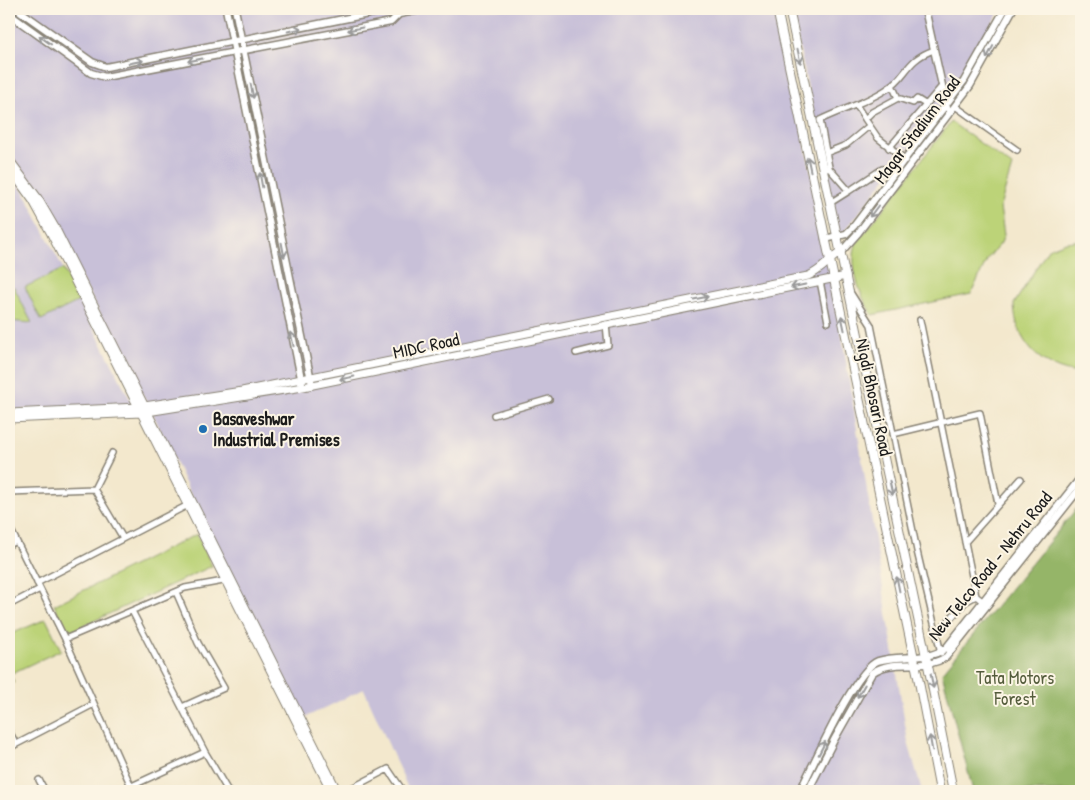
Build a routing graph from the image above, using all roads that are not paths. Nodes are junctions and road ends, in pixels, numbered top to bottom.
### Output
1 (18, 9) edge
2 (226, 9) edge
3 (235, 9) edge
4 (425, 9) edge
5 (777, 9) edge
6 (789, 9) edge
7 (925, 9) edge
8 (1005, 9) edge
9 (1013, 9) edge
10 (9, 14) edge
11 (399, 14) junction
12 (241, 41) junction
13 (233, 42) junction
14 (244, 50) junction
15 (934, 50) junction
16 (236, 52) junction
17 (116, 66) junction
18 (117, 75) junction
19 (892, 85) junction
20 (942, 86) junction
21 (898, 98) junction
22 (925, 104) junction
23 (856, 106) junction
24 (946, 106) junction
25 (955, 106) junction
26 (948, 115) junction
27 (865, 120) junction
28 (869, 126) junction
29 (889, 148) junction
30 (1017, 150) dead end
31 (826, 153) junction
32 (9, 159) edge
33 (908, 162) junction
34 (826, 166) junction
35 (9, 168) edge
36 (899, 168) junction
37 (849, 191) junction
38 (830, 203) junction
39 (838, 237) junction
40 (826, 239) junction
41 (841, 252) junction
42 (830, 259) junction
43 (846, 276) junction
44 (834, 278) junction
45 (820, 281) junction
46 (849, 290) junction
47 (920, 320) dead end
48 (828, 322) dead end
49 (606, 324) junction
50 (561, 330) junction
51 (576, 353) dead end
52 (311, 382) junction
53 (302, 384) junction
54 (550, 399) dead end
55 (143, 410) junction
56 (9, 413) edge
57 (494, 415) dead end
58 (9, 419) edge
59 (941, 422) junction
60 (893, 434) junction
61 (112, 453) dead end
62 (1081, 477) edge
63 (1020, 479) dead end
64 (1081, 487) edge
65 (94, 488) junction
66 (9, 492) edge
67 (190, 504) junction
68 (998, 504) junction
69 (1056, 514) junction
70 (9, 526) edge
71 (124, 538) junction
72 (16, 541) junction
73 (965, 542) junction
74 (9, 545) edge
75 (917, 551) junction
76 (905, 554) junction
77 (228, 580) junction
78 (37, 582) junction
79 (40, 589) junction
80 (176, 592) junction
81 (976, 596) junction
82 (985, 604) junction
83 (9, 605) edge
84 (132, 611) junction
85 (937, 634) junction
86 (66, 639) junction
87 (941, 652) junction
88 (926, 655) junction
89 (912, 656) junction
90 (943, 659) junction
91 (928, 664) junction
92 (915, 665) junction
93 (94, 704) junction
94 (182, 707) junction
95 (9, 731) edge
96 (16, 744) junction
97 (9, 748) edge
98 (205, 752) junction
99 (39, 780) dead end
100 (131, 786) junction
101 (334, 789) edge
102 (45, 791) edge
103 (121, 791) edge
104 (228, 791) edge
105 (319, 791) edge
106 (346, 791) edge
107 (403, 791) edge
108 (800, 791) edge
109 (808, 791) edge
110 (940, 791) edge
111 (953, 791) edge

1 - 17 street
2 - 13 street
3 - 12 street
4 - 11 street
40 -> 5 main road, Nigdi Bhosari Road
6 -> 34 main road, Nigdi Bhosari Road
7 - 15 street
8 - 24 street, Magar Stadium Road
9 -> 25 street, Magar Stadium Road
18 -> 10 street
12 -> 11 street
11 -> 14 street
12 - 13 street
12 - 14 street
13 - 16 street
17 -> 13 street
14 - 16 street
14 -> 52 street
15 - 19 street
15 - 20 street
16 -> 18 street
53 -> 16 street
17 - 18 street
19 - 21 street
19 - 23 street
20 - 22 street
20 - 24 street
21 - 22 street
21 - 27 street
22 - 29 street
23 - 27 street
23 - 31 street
24 - 26 street
24 - 33 street, Magar Stadium Road
25 - 26 street, Magar Stadium Road
25 - 30 street
26 - 33 street, Magar Stadium Road
27 - 28 street
28 - 29 street
28 - 31 street
29 - 33 street
31 - 34 street
32 - 55 main road
33 - 36 street, Magar Stadium Road
33 -> 41 street, Magar Stadium Road
34 - 37 street
34 - 38 main road, Nigdi Bhosari Road
35 - 55 main road
36 - 37 street
36 - 39 street, Magar Stadium Road
37 - 38 street
38 - 39 main road, Nigdi Bhosari Road
39 - 40 street, Magar Stadium Road
39 - 41 main road, Nigdi Bhosari Road
40 - 42 main road, Nigdi Bhosari Road
41 - 42 main road, Magar Stadium Road
41 - 43 main road, Nigdi Bhosari Road
42 - 44 main road, Nigdi Bhosari Road
50 -> 42 main road, Magar Stadium Road
43 - 44 main road
43 - 46 main road, Nigdi Bhosari Road
44 - 45 main road
89 -> 44 main road, Nigdi Bhosari Road
45 - 48 street
45 -> 49 main road
46 - 60 street
46 -> 76 main road, Nigdi Bhosari Road
47 - 59 street
49 - 50 main road
49 - 51 street
50 - 52 main road
52 - 53 main road
53 - 55 main road
54 - 57 street
55 - 56 main road
55 - 58 main road
55 - 67 main road
59 - 60 street
59 - 68 street
59 - 73 street
60 - 75 street
61 - 65 street
62 - 69 street, New Telco Road - Nehru Road
63 - 68 street
64 - 69 street, New Telco Road - Nehru Road
65 - 66 street
65 - 71 street
67 - 71 street
67 - 77 main road
68 - 73 street
69 - 82 street, New Telco Road - Nehru Road
70 - 72 street
71 - 78 street
72 - 74 street
72 - 78 street
73 - 81 street
75 - 76 street
75 - 85 street
76 - 88 main road, Nigdi Bhosari Road
77 - 80 street
77 - 101 main road
78 - 79 street
79 - 83 street
79 - 86 street
80 - 84 street
80 - 94 street
81 - 82 street
81 - 85 street
82 - 87 street, New Telco Road - Nehru Road
82 - 90 street, New Telco Road - Nehru Road
84 - 86 street
84 - 94 street
85 - 87 street
86 - 93 street
87 - 88 street, New Telco Road - Nehru Road
87 - 90 street
88 - 89 street, New Telco Road - Nehru Road
88 - 91 main road, Nigdi Bhosari Road
89 - 92 main road, Nigdi Bhosari Road
108 -> 89 street, New Telco Road - Nehru Road
90 - 91 street, New Telco Road - Nehru Road
91 - 92 street, New Telco Road - Nehru Road
91 -> 111 main road, Nigdi Bhosari Road
92 -> 109 street, New Telco Road - Nehru Road
110 -> 92 main road, Nigdi Bhosari Road
93 - 96 street
93 - 100 street
94 - 98 street
95 - 96 street
96 - 97 street
98 - 100 street
98 - 104 street
99 - 102 street
100 - 103 street
101 - 105 main road
106 - 107 street

